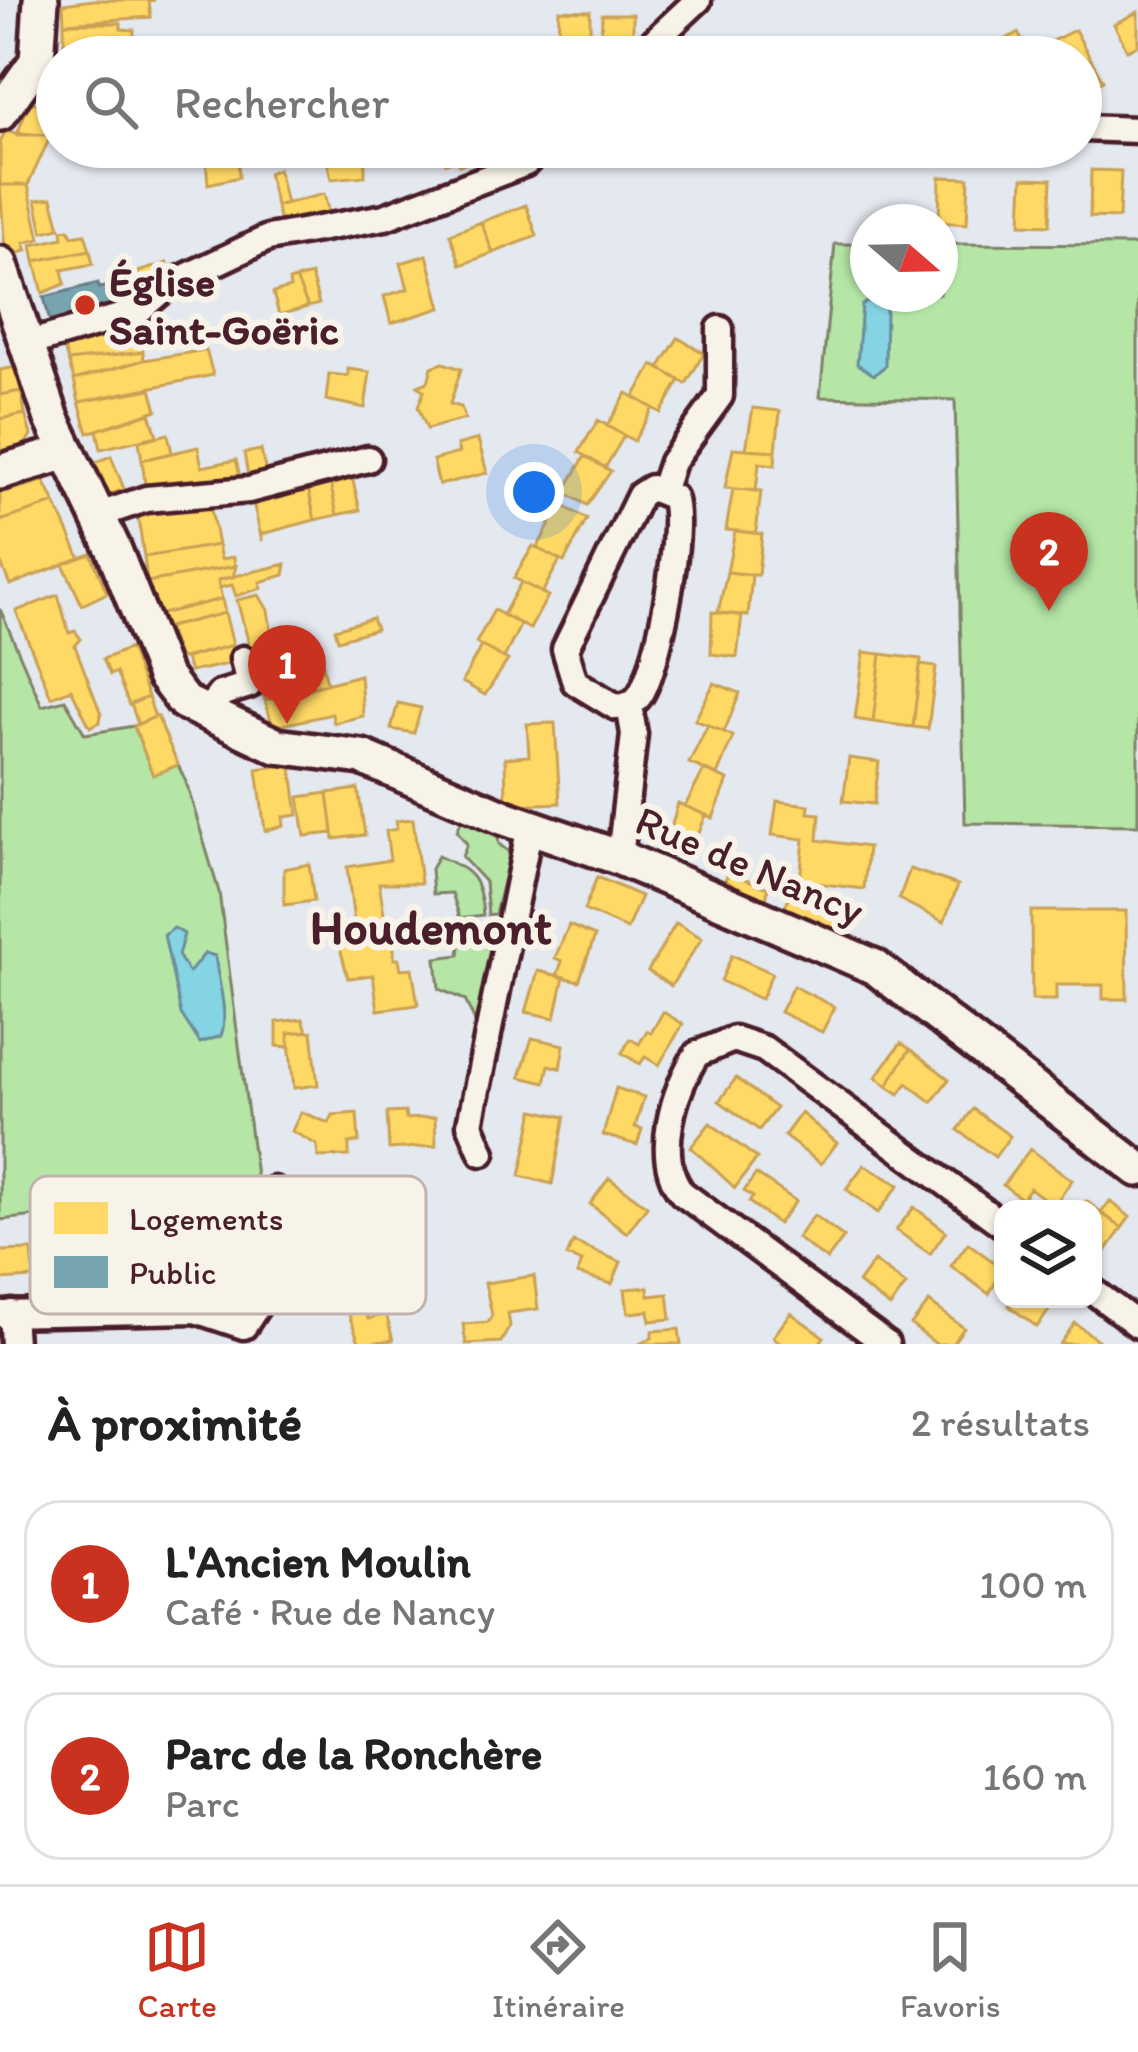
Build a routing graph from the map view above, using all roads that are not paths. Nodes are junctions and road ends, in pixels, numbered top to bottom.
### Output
1 (41, 0) edge
2 (698, 0) edge
3 (39, 36) edge
4 (659, 36) edge
5 (36, 62) edge
6 (0, 113) edge
7 (1102, 129) edge
8 (1138, 130) edge
9 (513, 168) edge
10 (0, 264) edge
11 (720, 328) dead end
12 (30, 343) junction
13 (68, 452) junction
14 (368, 459) dead end
15 (0, 472) edge
16 (663, 489) junction
17 (99, 515) junction
18 (243, 659) dead end
19 (629, 705) junction
20 (204, 715) junction
21 (530, 826) junction
22 (620, 857) junction
23 (482, 1153) dead end
24 (1138, 1168) edge
25 (994, 1218) edge
26 (1102, 1298) edge
27 (6, 1314) edge
28 (208, 1314) edge
29 (252, 1314) edge
30 (1138, 1324) edge
31 (14, 1344) edge
32 (886, 1344) edge

1 - 3 street
2 - 4 street
5 - 6 street
7 - 8 street
9 - 12 street
10 - 12 street
11 - 16 street
12 - 13 street
13 - 15 street
13 - 17 street
14 - 17 street
16 - 19 street
16 - 19 street
17 - 20 street
18 - 20 street
19 - 22 street
20 - 21 street, Rue de Nancy
21 - 22 street, Rue de Nancy
21 - 23 street
22 - 24 street, Rue de Nancy
25 - 32 street
26 - 30 street
27 - 31 street
28 - 29 street

